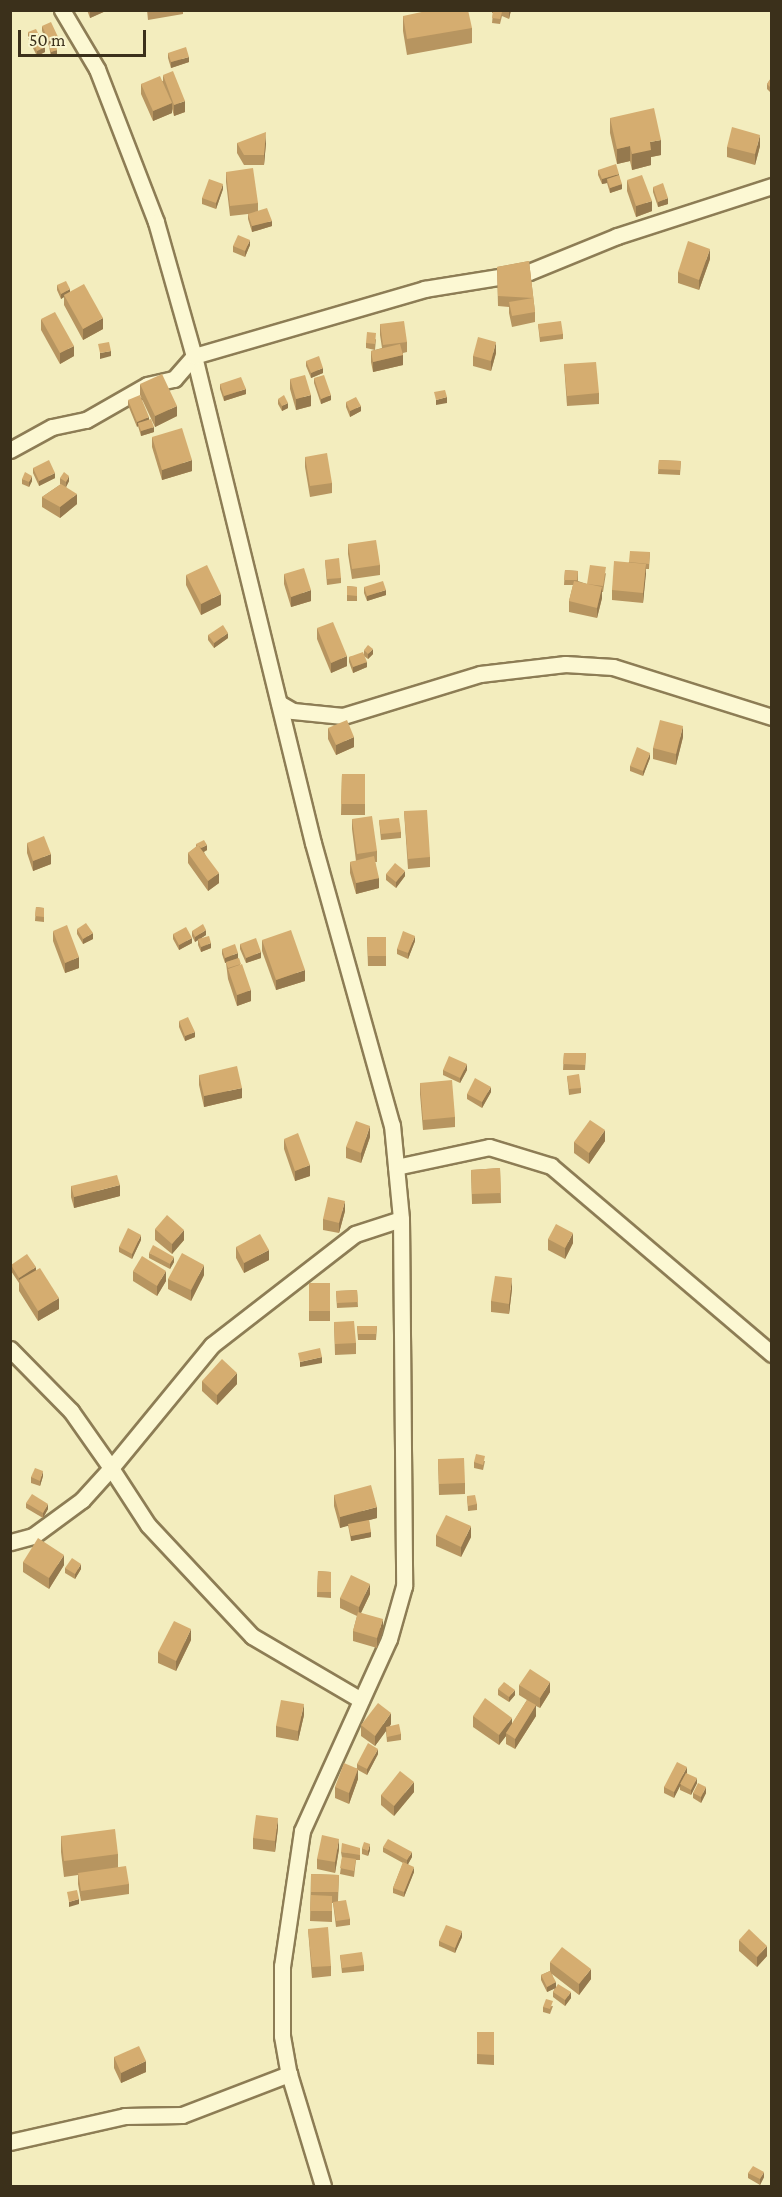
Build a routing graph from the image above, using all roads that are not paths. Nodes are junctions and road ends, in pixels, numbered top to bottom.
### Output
1 (62, 10) edge
2 (771, 186) edge
3 (194, 356) junction
4 (10, 450) edge
5 (279, 703) junction
6 (771, 717) edge
7 (396, 1167) junction
8 (401, 1219) junction
9 (10, 1349) edge
10 (771, 1354) edge
11 (111, 1468) junction
12 (10, 1542) edge
13 (361, 1700) junction
14 (289, 2074) junction
15 (10, 2142) edge
16 (323, 2187) edge

1 - 3 street
2 - 3 street
3 - 4 street
3 - 5 street
5 - 6 street
5 - 7 street
7 - 8 street
7 - 10 street
8 - 11 street
8 - 13 street
9 - 11 street
11 - 12 street
11 - 13 street
13 - 14 street
14 - 15 street
14 - 16 street

